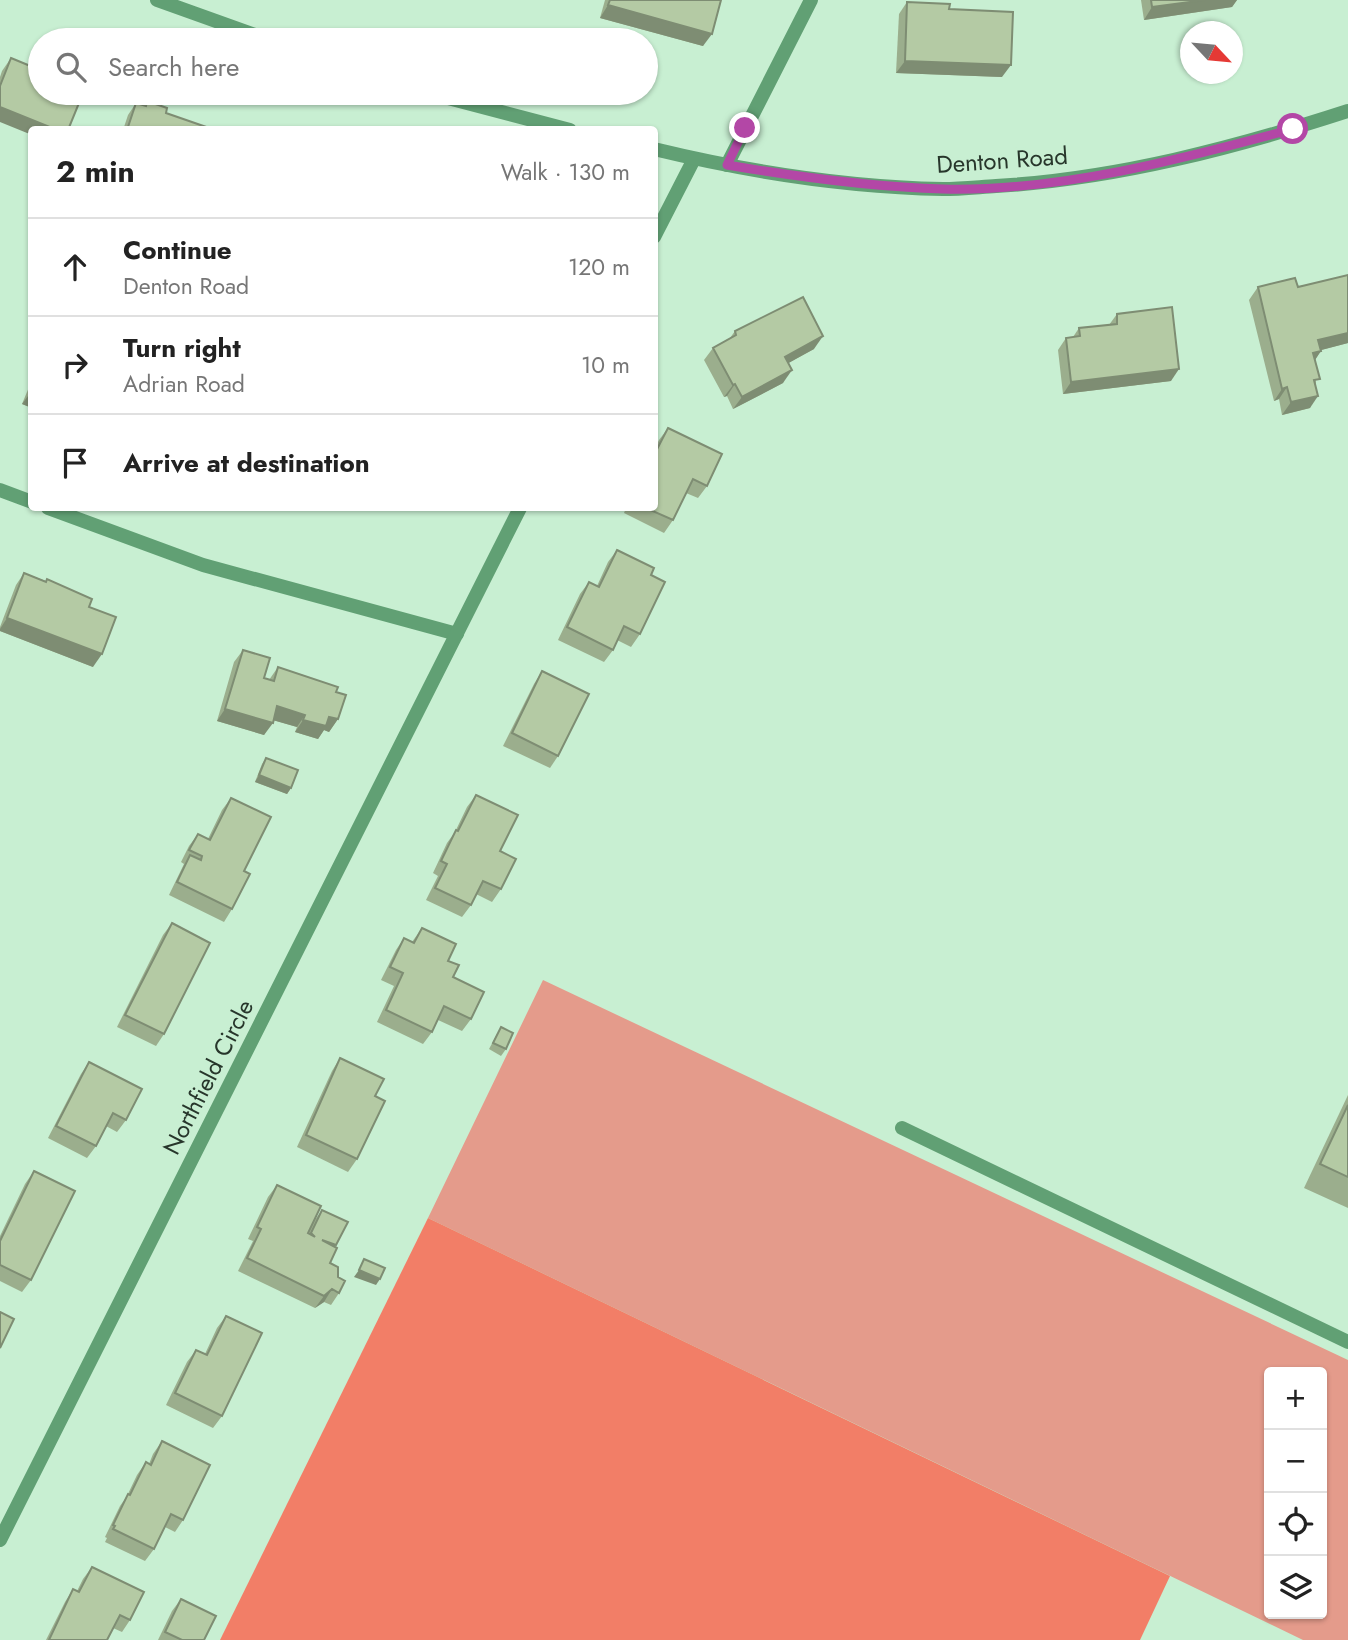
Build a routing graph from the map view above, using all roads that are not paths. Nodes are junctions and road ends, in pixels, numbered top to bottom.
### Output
1 (158, 0) edge
2 (811, 0) edge
3 (236, 28) edge
4 (475, 105) edge
5 (1348, 111) edge
6 (555, 126) edge
7 (658, 150) edge
8 (694, 159) junction
9 (727, 165) junction
10 (658, 229) edge
11 (0, 490) edge
12 (28, 500) edge
13 (56, 511) edge
14 (518, 511) edge
15 (457, 634) junction
16 (902, 1128) dead end
17 (1348, 1342) edge
18 (0, 1540) edge

1 - 3 street
2 - 9 street
4 - 6 street
5 - 9 street, Denton Road
7 - 8 street, Denton Road
8 - 9 street, Denton Road
8 - 10 street
11 - 12 street
13 - 15 street
14 - 15 street, Northfield Circle
15 - 18 street, Northfield Circle
16 - 17 street

